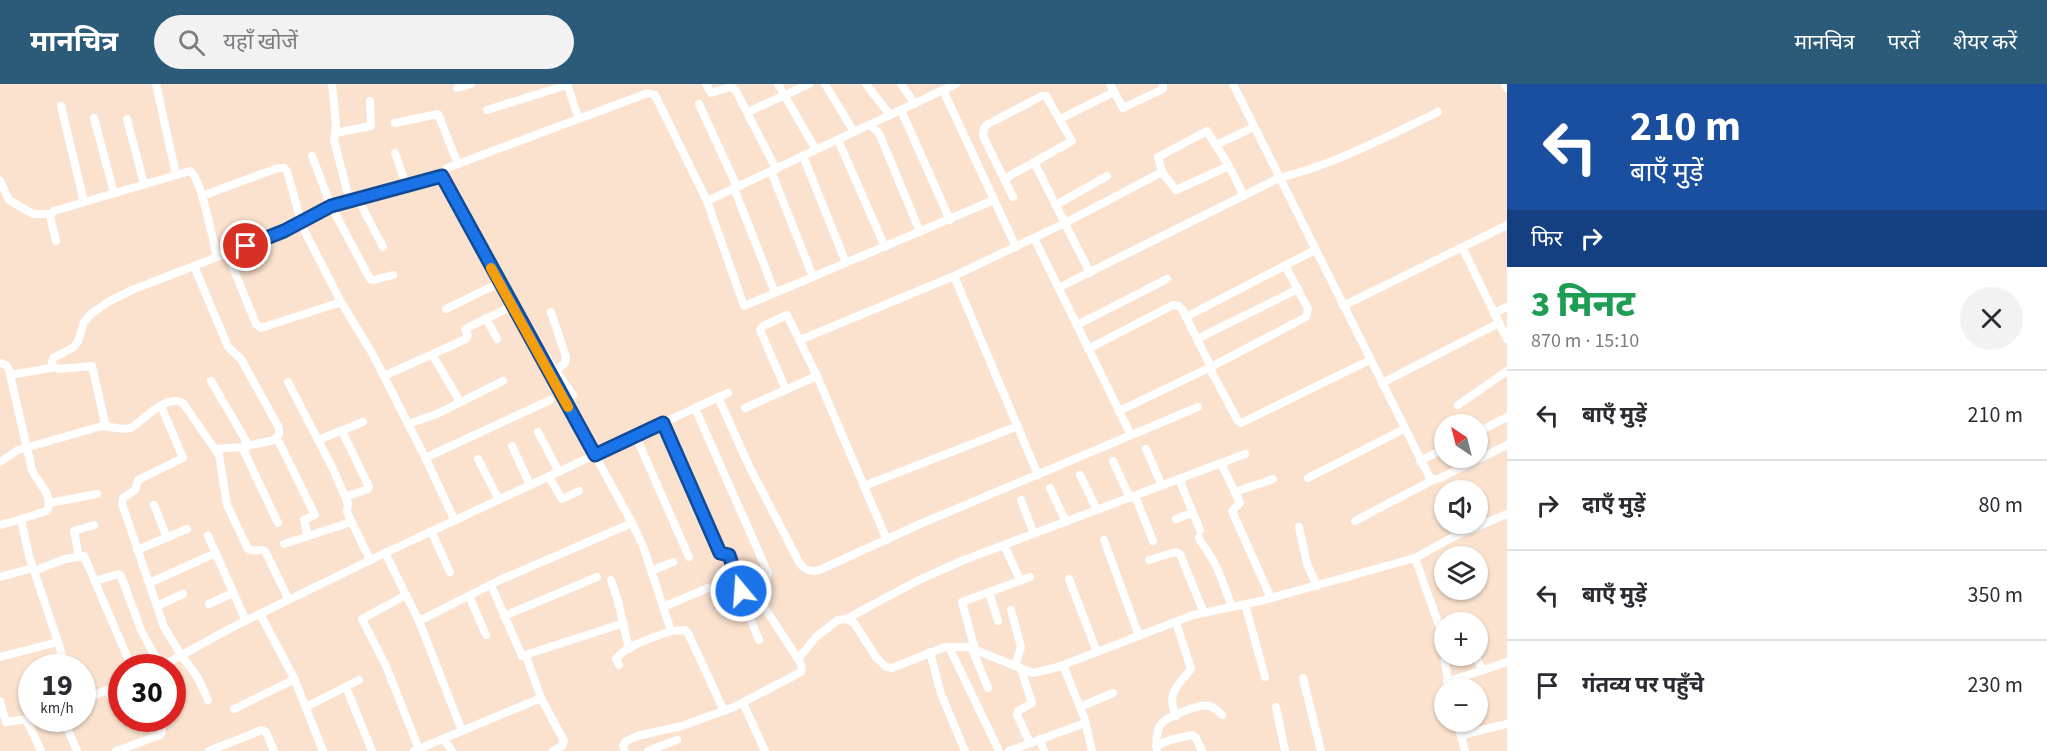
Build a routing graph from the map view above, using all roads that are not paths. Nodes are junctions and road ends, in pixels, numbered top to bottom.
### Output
1 (156, 84) edge
2 (332, 84) edge
3 (471, 84) edge
4 (706, 84) edge
5 (778, 84) edge
6 (808, 84) edge
7 (825, 84) edge
8 (866, 84) edge
9 (901, 84) edge
10 (956, 84) edge
11 (1163, 84) edge
12 (1233, 84) edge
13 (567, 85) edge
14 (457, 88) dead end
15 (941, 88) edge
16 (1112, 88) edge
17 (784, 94) junction
18 (370, 101) dead end
19 (699, 104) dead end
20 (915, 104) junction
21 (60, 106) dead end
22 (487, 110) dead end
23 (901, 110) junction
24 (748, 112) junction
25 (1438, 112) dead end
26 (890, 116) junction
27 (94, 118) dead end
28 (127, 119) dead end
29 (579, 119) junction
30 (1060, 119) junction
31 (395, 123) dead end
32 (870, 125) junction
33 (1254, 127) junction
34 (854, 132) junction
35 (335, 133) junction
36 (838, 140) junction
37 (1216, 145) junction
38 (816, 150) junction
39 (395, 153) dead end
40 (312, 156) dead end
41 (803, 156) junction
42 (1034, 162) junction
43 (458, 164) junction
44 (1229, 166) junction
45 (773, 170) junction
46 (1162, 172) junction
47 (176, 175) junction
48 (442, 176) junction
49 (1107, 176) dead end
50 (1004, 178) junction
51 (1279, 178) junction
52 (0, 181) edge
53 (144, 184) junction
54 (407, 187) junction
55 (735, 188) junction
56 (114, 193) junction
57 (202, 196) junction
58 (1244, 196) junction
59 (1012, 197) dead end
60 (354, 200) junction
61 (994, 200) junction
62 (707, 201) junction
63 (84, 202) junction
64 (1056, 205) junction
65 (331, 206) junction
66 (50, 214) junction
67 (950, 220) junction
68 (303, 222) junction
69 (1065, 223) junction
70 (1507, 225) edge
71 (920, 232) junction
72 (1034, 238) junction
73 (56, 241) dead end
74 (383, 247) dead end
75 (885, 247) junction
76 (1016, 247) junction
77 (1462, 247) junction
78 (1315, 250) junction
79 (227, 253) junction
80 (217, 257) junction
81 (846, 263) junction
82 (194, 266) junction
83 (1285, 266) junction
84 (1090, 273) junction
85 (393, 275) dead end
86 (954, 276) junction
87 (813, 277) junction
88 (1167, 279) dead end
89 (499, 283) junction
90 (1058, 288) junction
91 (1298, 289) junction
92 (775, 293) junction
93 (341, 302) junction
94 (512, 306) junction
95 (1343, 306) junction
96 (1507, 307) edge
97 (446, 309) dead end
98 (551, 312) dead end
99 (1494, 313) junction
100 (1186, 317) junction
101 (486, 318) junction
102 (1499, 323) junction
103 (1077, 325) junction
104 (534, 338) dead end
105 (497, 339) dead end
106 (1197, 339) junction
107 (1507, 339) edge
108 (800, 340) junction
109 (1088, 349) junction
110 (432, 354) junction
111 (1370, 360) junction
112 (0, 363) edge
113 (52, 366) junction
114 (1210, 367) junction
115 (556, 370) junction
116 (1507, 370) edge
117 (10, 375) junction
118 (384, 376) junction
119 (817, 376) junction
120 (211, 381) dead end
121 (503, 381) dead end
122 (288, 382) dead end
123 (1382, 383) junction
124 (786, 390) junction
125 (728, 393) dead end
126 (573, 395) dead end
127 (718, 398) junction
128 (550, 400) dead end
129 (460, 402) junction
130 (1458, 405) dead end
131 (161, 406) junction
132 (1198, 407) dead end
133 (695, 408) junction
134 (745, 408) dead end
135 (1119, 411) junction
136 (1507, 417) edge
137 (363, 422) dead end
138 (663, 423) junction
139 (408, 424) junction
140 (102, 426) junction
141 (1018, 426) junction
142 (1488, 427) edge
143 (1404, 429) junction
144 (342, 431) junction
145 (538, 432) dead end
146 (1131, 435) junction
147 (636, 437) junction
148 (274, 440) junction
149 (318, 440) junction
150 (1507, 445) edge
151 (28, 446) junction
152 (512, 446) dead end
153 (246, 447) junction
154 (216, 449) junction
155 (1146, 449) dead end
156 (1245, 454) dead end
157 (1434, 454) edge
158 (595, 455) junction
159 (425, 458) junction
160 (478, 459) dead end
161 (1113, 461) dead end
162 (1420, 461) junction
163 (0, 462) edge
164 (1221, 463) junction
165 (560, 472) junction
166 (1038, 475) junction
167 (1080, 475) dead end
168 (549, 477) junction
169 (1308, 478) dead end
170 (1179, 479) junction
171 (1273, 479) dead end
172 (1433, 480) junction
173 (530, 485) junction
174 (864, 486) junction
175 (1162, 486) junction
176 (1050, 488) dead end
177 (579, 491) dead end
178 (1235, 492) junction
179 (97, 494) dead end
180 (345, 497) junction
181 (1133, 497) junction
182 (499, 500) junction
183 (1021, 500) dead end
184 (49, 503) junction
185 (154, 505) dead end
186 (1097, 510) junction
187 (1192, 513) junction
188 (1507, 514) edge
189 (22, 519) junction
190 (1176, 519) dead end
191 (454, 520) junction
192 (1355, 521) dead end
193 (351, 522) junction
194 (1066, 522) junction
195 (278, 523) dead end
196 (632, 523) junction
197 (0, 525) edge
198 (94, 525) dead end
199 (1299, 527) dead end
200 (187, 529) dead end
201 (431, 531) junction
202 (1035, 534) junction
203 (208, 536) dead end
204 (308, 536) junction
205 (166, 538) junction
206 (887, 540) junction
207 (1104, 540) dead end
208 (1153, 542) dead end
209 (284, 544) dead end
210 (1004, 545) junction
211 (137, 550) junction
212 (216, 553) junction
213 (385, 553) junction
214 (79, 557) junction
215 (689, 557) dead end
216 (1415, 558) junction
217 (370, 560) junction
218 (1149, 560) dead end
219 (673, 562) dead end
220 (33, 569) junction
221 (651, 571) junction
222 (450, 572) dead end
223 (0, 577) edge
224 (597, 577) dead end
225 (1030, 577) dead end
226 (1069, 579) dead end
227 (611, 580) dead end
228 (1020, 580) junction
229 (95, 581) junction
230 (149, 583) junction
231 (491, 585) junction
232 (1317, 586) junction
233 (708, 588) dead end
234 (989, 592) junction
235 (233, 593) junction
236 (183, 594) dead end
237 (406, 596) junction
238 (469, 596) junction
239 (1271, 598) junction
240 (289, 600) junction
241 (209, 604) dead end
242 (1245, 604) junction
243 (157, 606) junction
244 (663, 607) junction
245 (1232, 607) junction
246 (1011, 610) dead end
247 (1204, 613) junction
248 (260, 614) junction
249 (504, 616) junction
250 (846, 619) junction
251 (246, 621) junction
252 (419, 621) junction
253 (998, 621) dead end
254 (1176, 622) junction
255 (624, 623) junction
256 (671, 631) junction
257 (486, 635) dead end
258 (1140, 636) junction
259 (759, 640) dead end
260 (58, 642) junction
261 (949, 647) junction
262 (629, 649) junction
263 (973, 650) junction
264 (930, 652) junction
265 (1097, 652) junction
266 (61, 654) edge
267 (126, 654) edge
268 (153, 654) edge
269 (180, 654) edge
270 (183, 654) edge
271 (526, 656) junction
272 (0, 657) edge
273 (798, 659) junction
274 (186, 662) edge
275 (1507, 662) edge
276 (619, 665) dead end
277 (1063, 665) junction
278 (1480, 666) edge
279 (1018, 667) junction
280 (1482, 670) junction
281 (1265, 677) dead end
282 (1303, 678) dead end
283 (1447, 678) edge
284 (1464, 678) edge
285 (295, 680) junction
286 (359, 680) dead end
287 (346, 687) junction
288 (988, 688) dead end
289 (107, 690) edge
290 (1113, 693) dead end
291 (96, 694) edge
292 (541, 698) junction
293 (208, 700) dead end
294 (0, 701) edge
295 (742, 703) junction
296 (306, 707) junction
297 (1080, 707) junction
298 (1276, 707) dead end
299 (234, 709) dead end
300 (724, 711) junction
301 (1222, 715) dead end
302 (1176, 716) junction
303 (18, 721) edge
304 (3, 723) edge
305 (1085, 723) junction
306 (1507, 724) edge
307 (462, 731) junction
308 (35, 732) edge
309 (69, 732) edge
310 (162, 732) edge
311 (1460, 732) edge
312 (1461, 735) junction
313 (444, 739) junction
314 (1040, 739) junction
315 (677, 740) dead end
316 (1030, 743) junction
317 (135, 748) edge
318 (1156, 749) edge
319 (417, 750) edge
320 (41, 751) edge
321 (77, 751) edge
322 (116, 751) edge
323 (209, 751) edge
324 (274, 751) edge
325 (323, 751) edge
326 (372, 751) edge
327 (452, 751) edge
328 (553, 751) edge
329 (625, 751) edge
330 (648, 751) edge
331 (765, 751) edge
332 (965, 751) edge
333 (999, 751) edge
334 (1009, 751) edge
335 (1044, 751) edge
336 (1092, 751) edge
337 (1202, 751) edge
338 (1286, 751) edge
339 (1321, 751) edge
340 (1465, 751) edge

1 - 47 street
2 - 35 street
3 - 14 street
4 - 24 street
5 - 17 street
6 - 17 street
7 - 34 street
8 - 26 street
9 - 20 street
10 - 15 street
11 - 16 street
12 - 33 street
13 - 22 street
13 - 29 street
15 - 20 street
15 - 61 street
16 - 30 street
17 - 24 street
17 - 38 street
18 - 35 street
19 - 55 street
20 - 23 street
21 - 63 street
23 - 26 street
23 - 67 street
24 - 45 street
25 - 51 street
26 - 32 street
27 - 56 street
28 - 53 street
29 - 43 street
29 - 62 street
30 - 42 street
30 - 50 street
31 - 43 street
32 - 34 street
32 - 71 street
33 - 37 street
33 - 51 street
34 - 36 street
35 - 60 street
36 - 38 street
36 - 75 street
37 - 44 street
37 - 46 street
38 - 41 street
39 - 54 street
40 - 65 street
41 - 45 street
41 - 81 street
42 - 50 street
42 - 64 street
43 - 48 street
44 - 46 street
44 - 58 street
45 - 55 street
45 - 87 street
46 - 69 street
47 - 53 street
47 - 57 street
48 - 54 street
48 - 89 street
49 - 64 street
50 - 59 street
51 - 58 street
51 - 78 street
52 - 66 street
53 - 56 street
54 - 60 street
55 - 62 street
55 - 92 street
56 - 63 street
57 - 68 street
57 - 80 street
58 - 84 street
60 - 65 street
60 - 74 street
61 - 67 street
61 - 76 street
62 - 92 street
63 - 66 street
64 - 69 street
65 - 68 street
65 - 85 street
66 - 73 street
67 - 71 street
68 - 79 street
68 - 93 street
69 - 72 street
69 - 84 street
70 - 77 street
71 - 75 street
72 - 76 street
72 - 90 street
75 - 81 street
76 - 86 street
77 - 95 street
77 - 99 street
78 - 83 street
78 - 95 street
79 - 80 street
79 - 93 street
80 - 82 street
81 - 87 street
82 - 113 street
82 - 148 street
83 - 91 street
83 - 100 street
84 - 90 street
86 - 108 street
86 - 141 street
87 - 92 street
88 - 103 street
89 - 94 street
89 - 97 street
90 - 103 street
91 - 106 street
91 - 114 street
93 - 118 street
94 - 101 street
94 - 158 street
95 - 111 street
96 - 99 street
98 - 115 street
99 - 102 street
100 - 106 street
100 - 109 street
101 - 105 street
101 - 110 street
102 - 107 street
102 - 123 street
103 - 109 street
104 - 115 street
106 - 114 street
108 - 119 street
108 - 124 street
109 - 135 street
110 - 118 street
110 - 129 street
111 - 114 street
111 - 123 street
112 - 117 street
113 - 117 street
113 - 140 street
114 - 135 street
115 - 126 street
116 - 130 street
117 - 151 street
118 - 139 street
119 - 124 street
119 - 174 street
120 - 153 street
121 - 129 street
122 - 149 street
123 - 143 street
124 - 134 street
125 - 127 street
127 - 133 street
127 - 206 street
128 - 159 street
129 - 139 street
131 - 140 street
131 - 154 street
131 - 211 street
132 - 146 street
133 - 138 street
133 - 273 street
135 - 146 street
136 - 142 street
137 - 144 street
138 - 147 street
138 - 259 street
139 - 159 street
140 - 151 street
141 - 166 street
141 - 174 street
143 - 162 street
143 - 169 street
144 - 149 street
144 - 180 street
145 - 165 street
146 - 166 street
147 - 158 street
147 - 215 street
148 - 153 street
148 - 204 street
149 - 180 street
150 - 172 street
151 - 163 street
151 - 184 street
152 - 173 street
153 - 154 street
153 - 195 street
154 - 240 street
155 - 175 street
156 - 164 street
157 - 162 street
158 - 165 street
158 - 196 street
159 - 191 street
160 - 182 street
161 - 181 street
162 - 172 street
164 - 170 street
164 - 178 street
165 - 168 street
166 - 206 street
167 - 186 street
168 - 173 street
168 - 177 street
170 - 175 street
170 - 187 street
171 - 178 street
172 - 192 street
173 - 182 street
174 - 206 street
175 - 181 street
176 - 194 street
178 - 239 street
179 - 184 street
180 - 193 street
181 - 186 street
181 - 208 street
182 - 191 street
183 - 202 street
184 - 189 street
185 - 205 street
186 - 194 street
187 - 190 street
187 - 245 street
188 - 216 street
189 - 197 street
189 - 220 street
191 - 201 street
193 - 204 street
193 - 217 street
194 - 202 street
196 - 221 street
196 - 231 street
198 - 214 street
199 - 232 street
200 - 205 street
201 - 213 street
201 - 222 street
202 - 210 street
203 - 212 street
204 - 209 street
205 - 211 street
207 - 258 street
210 - 228 street
210 - 250 street
211 - 230 street
212 - 230 street
212 - 235 street
213 - 217 street
213 - 237 street
214 - 220 street
214 - 229 street
216 - 232 street
216 - 283 street
217 - 240 street
218 - 247 street
219 - 221 street
220 - 223 street
220 - 260 street
221 - 244 street
224 - 249 street
225 - 228 street
226 - 265 street
227 - 255 street
228 - 234 street
229 - 267 street
229 - 268 street
230 - 243 street
231 - 238 street
231 - 249 street
232 - 239 street
233 - 244 street
234 - 253 street
234 - 263 street
235 - 241 street
235 - 251 street
236 - 243 street
237 - 252 street
237 - 319 street
238 - 252 street
238 - 257 street
239 - 242 street
240 - 248 street
242 - 245 street
242 - 281 street
243 - 269 street
244 - 256 street
245 - 247 street
246 - 279 street
247 - 254 street
248 - 251 street
248 - 285 street
249 - 271 street
250 - 264 street
250 - 273 street
251 - 270 street
252 - 307 street
254 - 258 street
254 - 302 street
255 - 262 street
255 - 271 street
256 - 262 street
256 - 300 street
258 - 265 street
260 - 266 street
260 - 272 street
261 - 263 street
261 - 264 street
261 - 333 street
262 - 276 street
263 - 279 street
263 - 288 street
264 - 332 street
265 - 277 street
271 - 292 street
273 - 295 street
274 - 293 street
275 - 280 street
277 - 279 street
277 - 297 street
278 - 280 street
279 - 316 street
280 - 284 street
282 - 339 street
285 - 296 street
285 - 299 street
286 - 287 street
287 - 296 street
287 - 326 street
289 - 291 street
290 - 297 street
292 - 307 street
292 - 328 street
294 - 304 street
295 - 300 street
295 - 331 street
296 - 325 street
297 - 305 street
298 - 338 street
300 - 329 street
301 - 302 street
302 - 318 street
303 - 304 street
305 - 314 street
305 - 336 street
306 - 312 street
307 - 313 street
308 - 320 street
309 - 321 street
310 - 317 street
311 - 312 street
312 - 340 street
313 - 319 street
313 - 327 street
314 - 316 street
314 - 335 street
315 - 330 street
316 - 334 street
317 - 322 street
318 - 337 street
323 - 324 street

